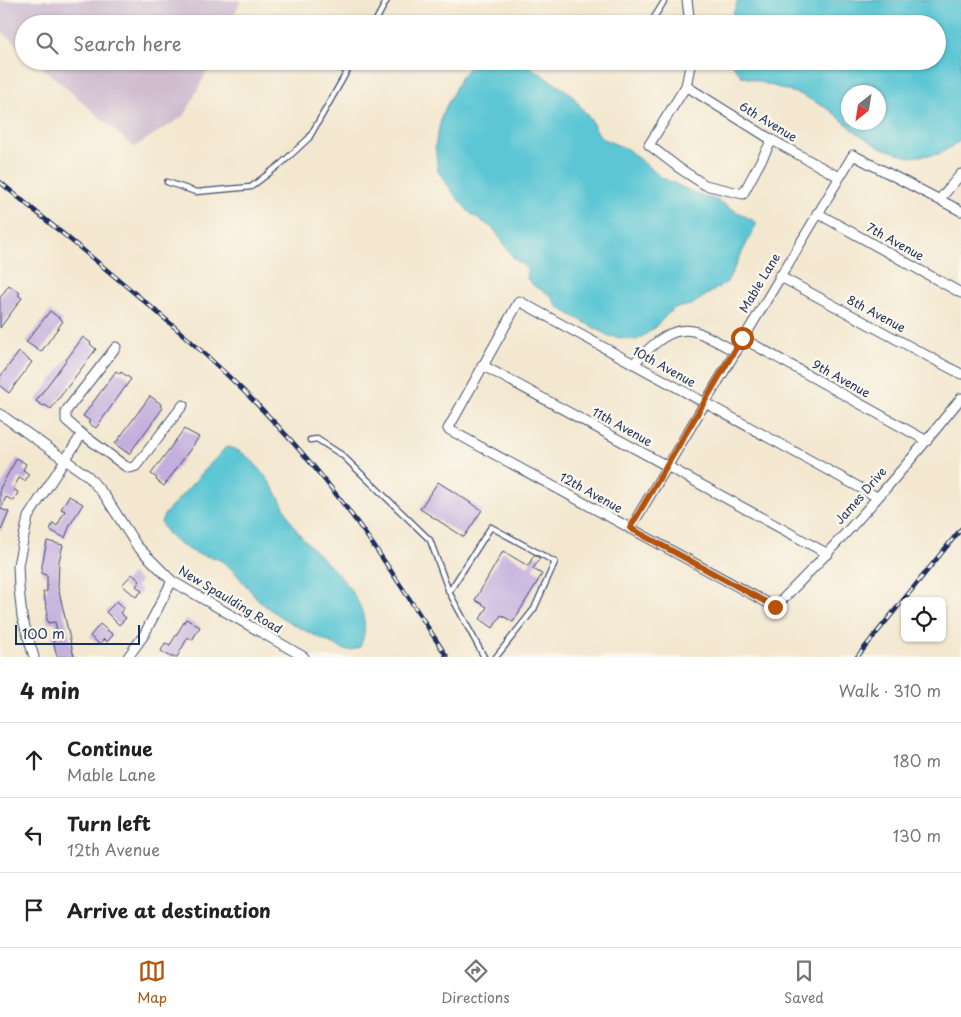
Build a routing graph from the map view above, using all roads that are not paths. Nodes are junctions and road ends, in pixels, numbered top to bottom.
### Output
1 (386, 0) edge
2 (664, 0) edge
3 (687, 0) edge
4 (378, 15) edge
5 (655, 15) edge
6 (689, 15) edge
7 (347, 70) edge
8 (689, 70) edge
9 (686, 86) junction
10 (772, 140) junction
11 (961, 174) edge
12 (839, 177) junction
13 (167, 182) dead end
14 (940, 200) junction
15 (961, 211) edge
16 (817, 213) junction
17 (779, 276) junction
18 (961, 293) edge
19 (742, 338) junction
20 (116, 347) dead end
21 (736, 352) junction
22 (633, 364) junction
23 (482, 365) junction
24 (961, 374) edge
25 (961, 398) edge
26 (704, 403) junction
27 (183, 405) dead end
28 (0, 414) edge
29 (82, 434) junction
30 (310, 440) dead end
31 (927, 441) junction
32 (65, 461) junction
33 (666, 465) junction
34 (877, 497) junction
35 (630, 528) junction
36 (828, 554) junction
37 (172, 581) junction
38 (449, 592) junction
39 (775, 607) joint
40 (34, 657) edge
41 (128, 657) edge
42 (304, 657) edge
43 (484, 657) edge
44 (496, 657) edge

1 - 4 lane
2 - 5 lane
3 - 6 street
7 - 13 lane
8 - 9 street
9 - 10 street, 6th Avenue
9 - 10 street
10 - 12 street, 6th Avenue
11 - 14 street
12 - 14 street, Mable Lane
12 - 16 street, Mable Lane
14 - 15 street
16 - 17 street, Mable Lane
16 - 18 street, 7th Avenue
17 - 19 street, Mable Lane
17 - 24 street, 8th Avenue
19 - 21 street, Mable Lane
19 - 31 street, 9th Avenue
20 - 29 street
21 - 22 street
21 - 26 street, Mable Lane
22 - 23 street, 10th Avenue
22 - 26 street, 10th Avenue
23 - 33 street, 11th Avenue
23 - 35 street, 12th Avenue
25 - 31 street, James Drive
26 - 33 street, Mable Lane
26 - 34 street, 10th Avenue
27 - 29 street
28 - 32 street, New Spaulding Road
29 - 32 street
30 - 38 lane
31 - 34 street, James Drive
32 - 37 street, New Spaulding Road
32 - 40 street
33 - 35 street, Mable Lane
33 - 36 street, 11th Avenue
34 - 36 street, James Drive
35 - 39 street, 12th Avenue
36 - 39 street, James Drive
37 - 41 street
37 - 42 street, New Spaulding Road
38 - 43 lane
38 - 44 lane

